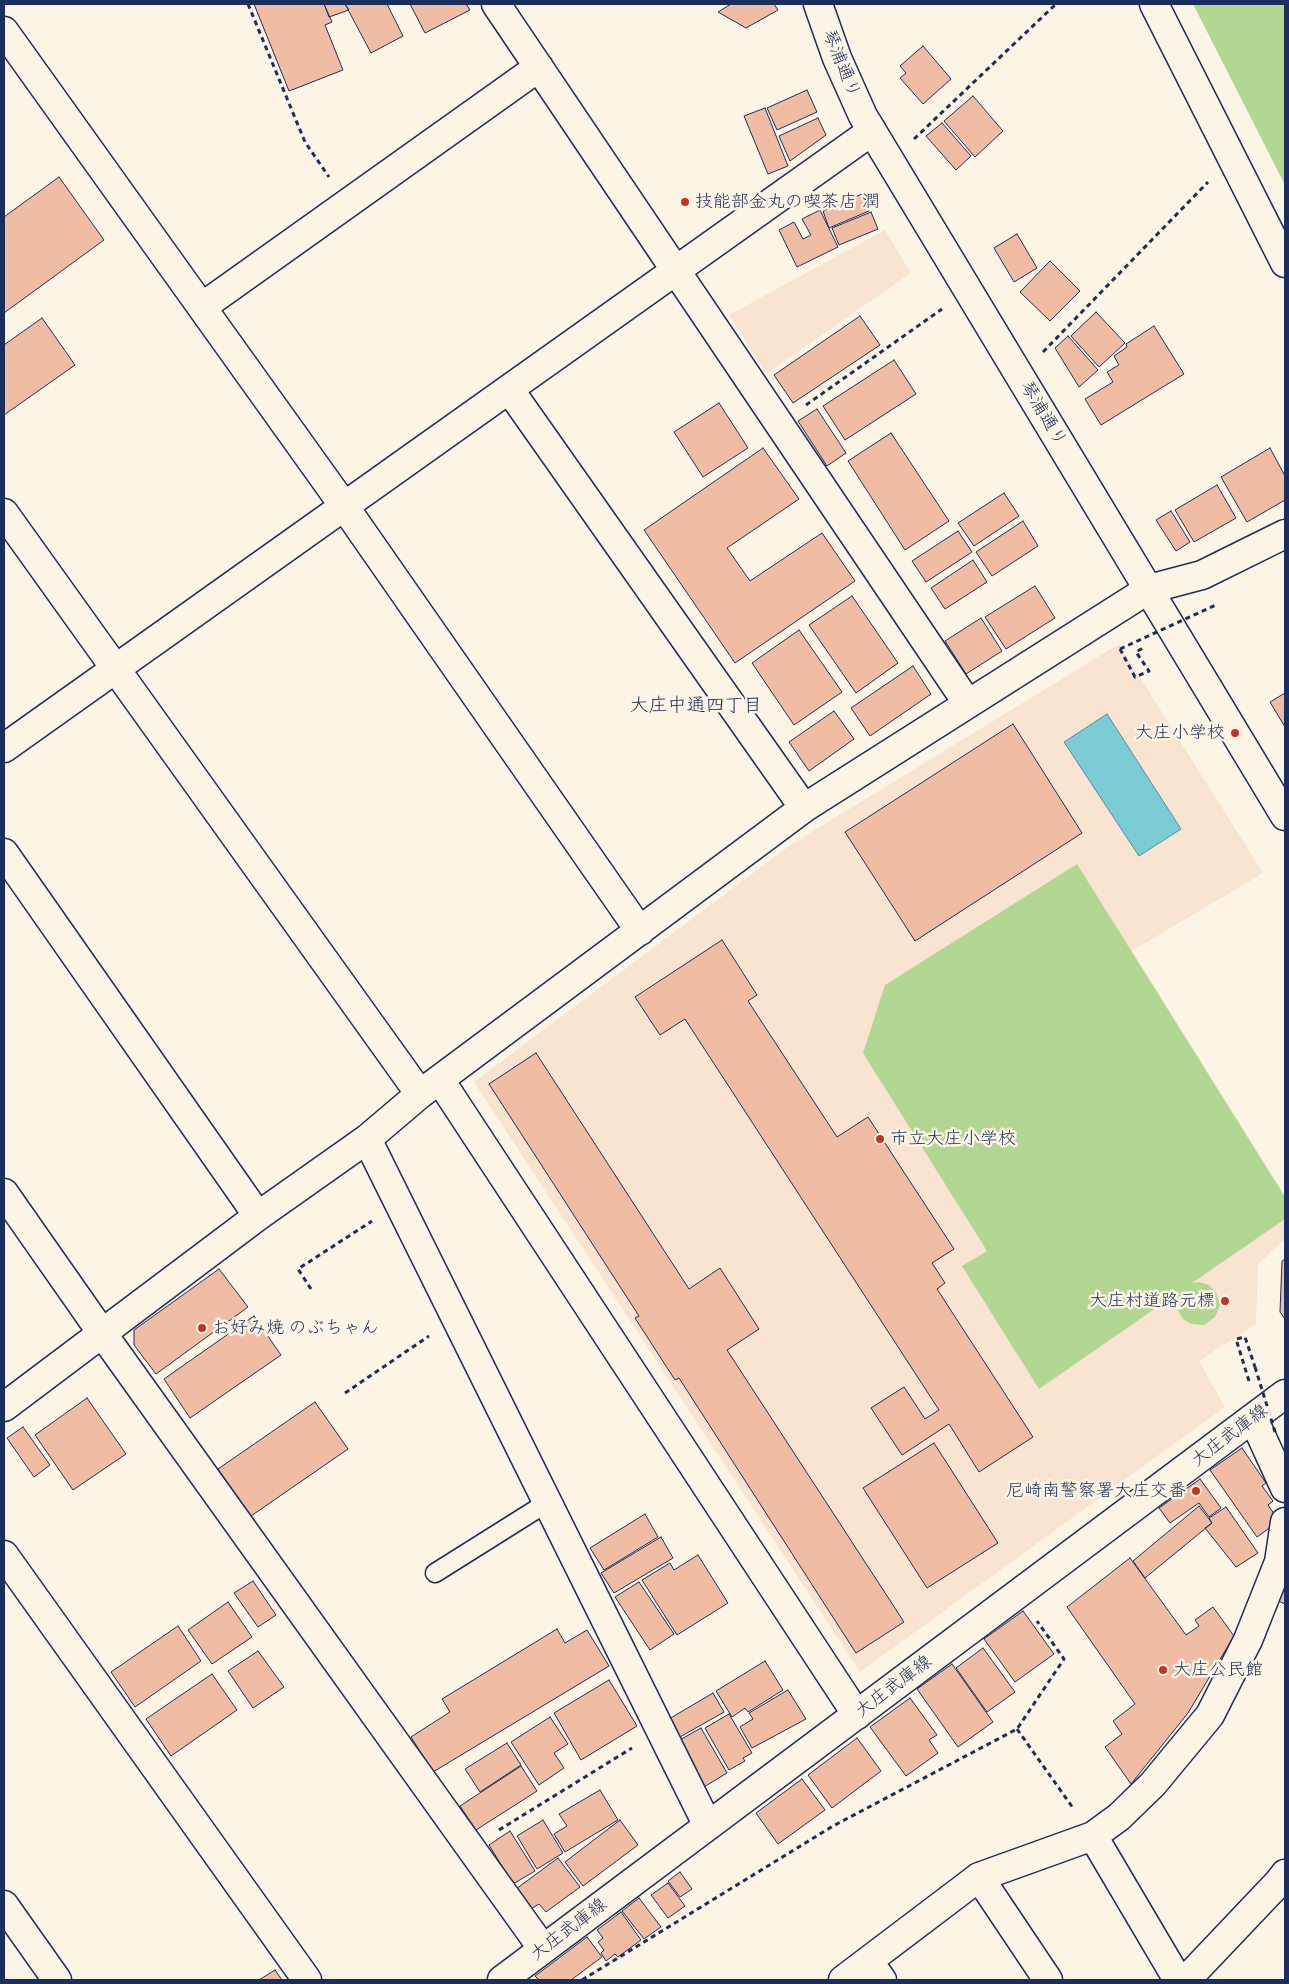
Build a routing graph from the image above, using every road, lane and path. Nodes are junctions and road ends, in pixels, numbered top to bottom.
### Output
1 (248, 4) edge
2 (496, 4) edge
3 (818, 4) edge
4 (1056, 4) edge
5 (1154, 4) edge
6 (4, 31) edge
7 (539, 67) junction
8 (872, 131) junction
9 (912, 141) dead end
10 (1232, 157) junction
11 (347, 203) junction
12 (1285, 263) edge
13 (676, 270) junction
14 (202, 307) junction
15 (945, 307) dead end
16 (1041, 354) dead end
17 (509, 389) junction
18 (779, 424) junction
19 (344, 506) junction
20 (4, 513) edge
21 (1285, 534) edge
22 (1149, 589) junction
23 (1218, 604) dead end
24 (1143, 648) dead end
25 (114, 669) junction
26 (968, 704) junction
27 (4, 748) edge
28 (804, 808) junction
29 (1285, 816) edge
30 (4, 853) edge
31 (640, 931) junction
32 (430, 1087) junction
33 (367, 1139) junction
34 (4, 1193) edge
35 (399, 1204) junction
36 (258, 1216) junction
37 (311, 1289) dead end
38 (456, 1318) junction
39 (102, 1333) junction
40 (1246, 1371) dead end
41 (345, 1393) dead end
42 (1285, 1394) edge
43 (4, 1406) edge
44 (1253, 1418) junction
45 (1276, 1435) dead end
46 (1285, 1488) edge
47 (548, 1502) junction
48 (1285, 1522) edge
49 (4, 1555) edge
50 (435, 1573) dead end
51 (1017, 1595) junction
52 (857, 1715) junction
53 (1017, 1729) junction
54 (660, 1731) junction
55 (708, 1826) junction
56 (1093, 1836) junction
57 (471, 1847) junction
58 (1285, 1874) edge
59 (979, 1877) junction
60 (4, 1905) edge
61 (543, 1949) junction
62 (875, 1971) edge
63 (58, 1980) edge
64 (308, 1980) edge
65 (502, 1980) edge
66 (582, 1980) edge
67 (842, 1980) edge
68 (1048, 1980) edge
69 (1178, 1980) edge
70 (1186, 1980) edge

1 - 11 path
2 - 7 street
3 - 8 street, 琴浦通り
4 - 9 path
5 - 10 street
6 - 14 street
7 - 11 street
7 - 13 street
8 - 13 street
8 - 22 street, 琴浦通り
10 - 12 street
10 - 16 path
11 - 14 street
13 - 17 street
13 - 18 street
14 - 19 street
15 - 18 path
17 - 19 street
17 - 28 street
18 - 26 street
19 - 25 street
19 - 31 street
20 - 25 street
21 - 22 street
22 - 26 street
22 - 29 street, 琴浦通り
23 - 24 path, bridge
25 - 27 street
25 - 32 street
26 - 28 street
28 - 31 street
30 - 36 street
31 - 32 street
32 - 33 street
32 - 52 street
33 - 35 street
33 - 36 street
34 - 39 street
35 - 37 path
35 - 38 street
36 - 39 street
38 - 41 path
38 - 47 street
39 - 43 street
39 - 57 street
40 - 45 path, bridge
42 - 44 street, 大庄武庫線
44 - 46 street
44 - 51 street, 大庄武庫線
47 - 50 lane
47 - 54 street
48 - 56 street
49 - 64 street
51 - 52 street, 大庄武庫線
51 - 53 path
52 - 55 street, 大庄武庫線
53 - 56 path
53 - 66 path
54 - 55 street
54 - 57 path
55 - 61 street, 大庄武庫線
56 - 59 street
56 - 69 street
57 - 61 street
58 - 70 street
59 - 62 street
59 - 68 street
60 - 63 street
61 - 65 street, 大庄武庫線
62 - 67 street

